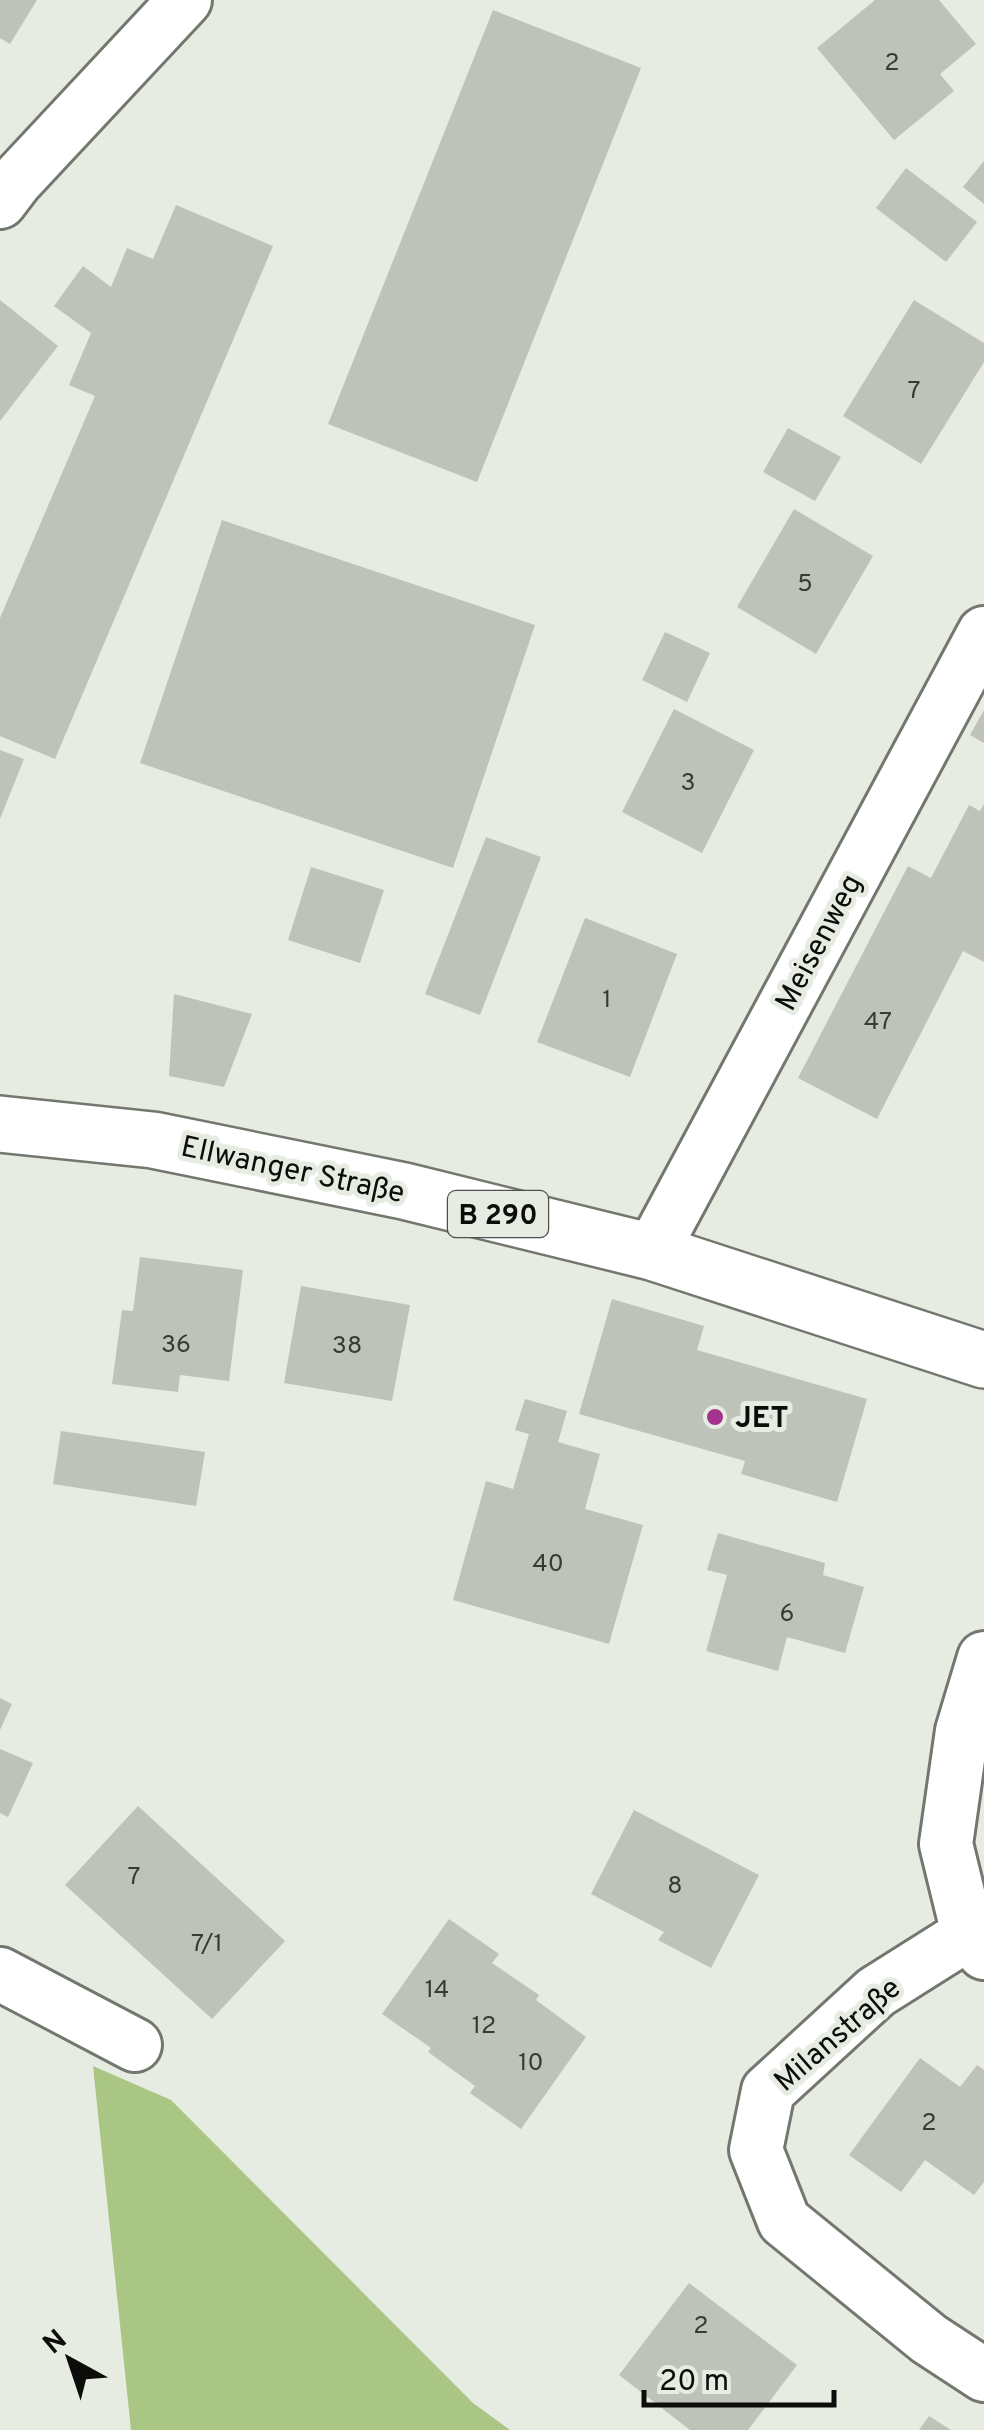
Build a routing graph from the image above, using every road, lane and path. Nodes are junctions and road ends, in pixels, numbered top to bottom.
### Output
1 (171, 3) edge
2 (0, 202) edge
3 (984, 633) edge
4 (0, 1124) edge
5 (652, 1252) junction
6 (984, 1360) edge
7 (984, 1658) edge
8 (976, 1944) edge
9 (0, 1974) edge
10 (135, 2044) dead end
11 (984, 2375) edge

1 - 2 street
3 - 5 street, Meisenweg
4 - 5 main road, Ellwanger Straße / B 290
5 - 6 main road, Ellwanger Straße / B 290
7 - 8 street, Milanstraße
8 - 11 street, Milanstraße
9 - 10 street

